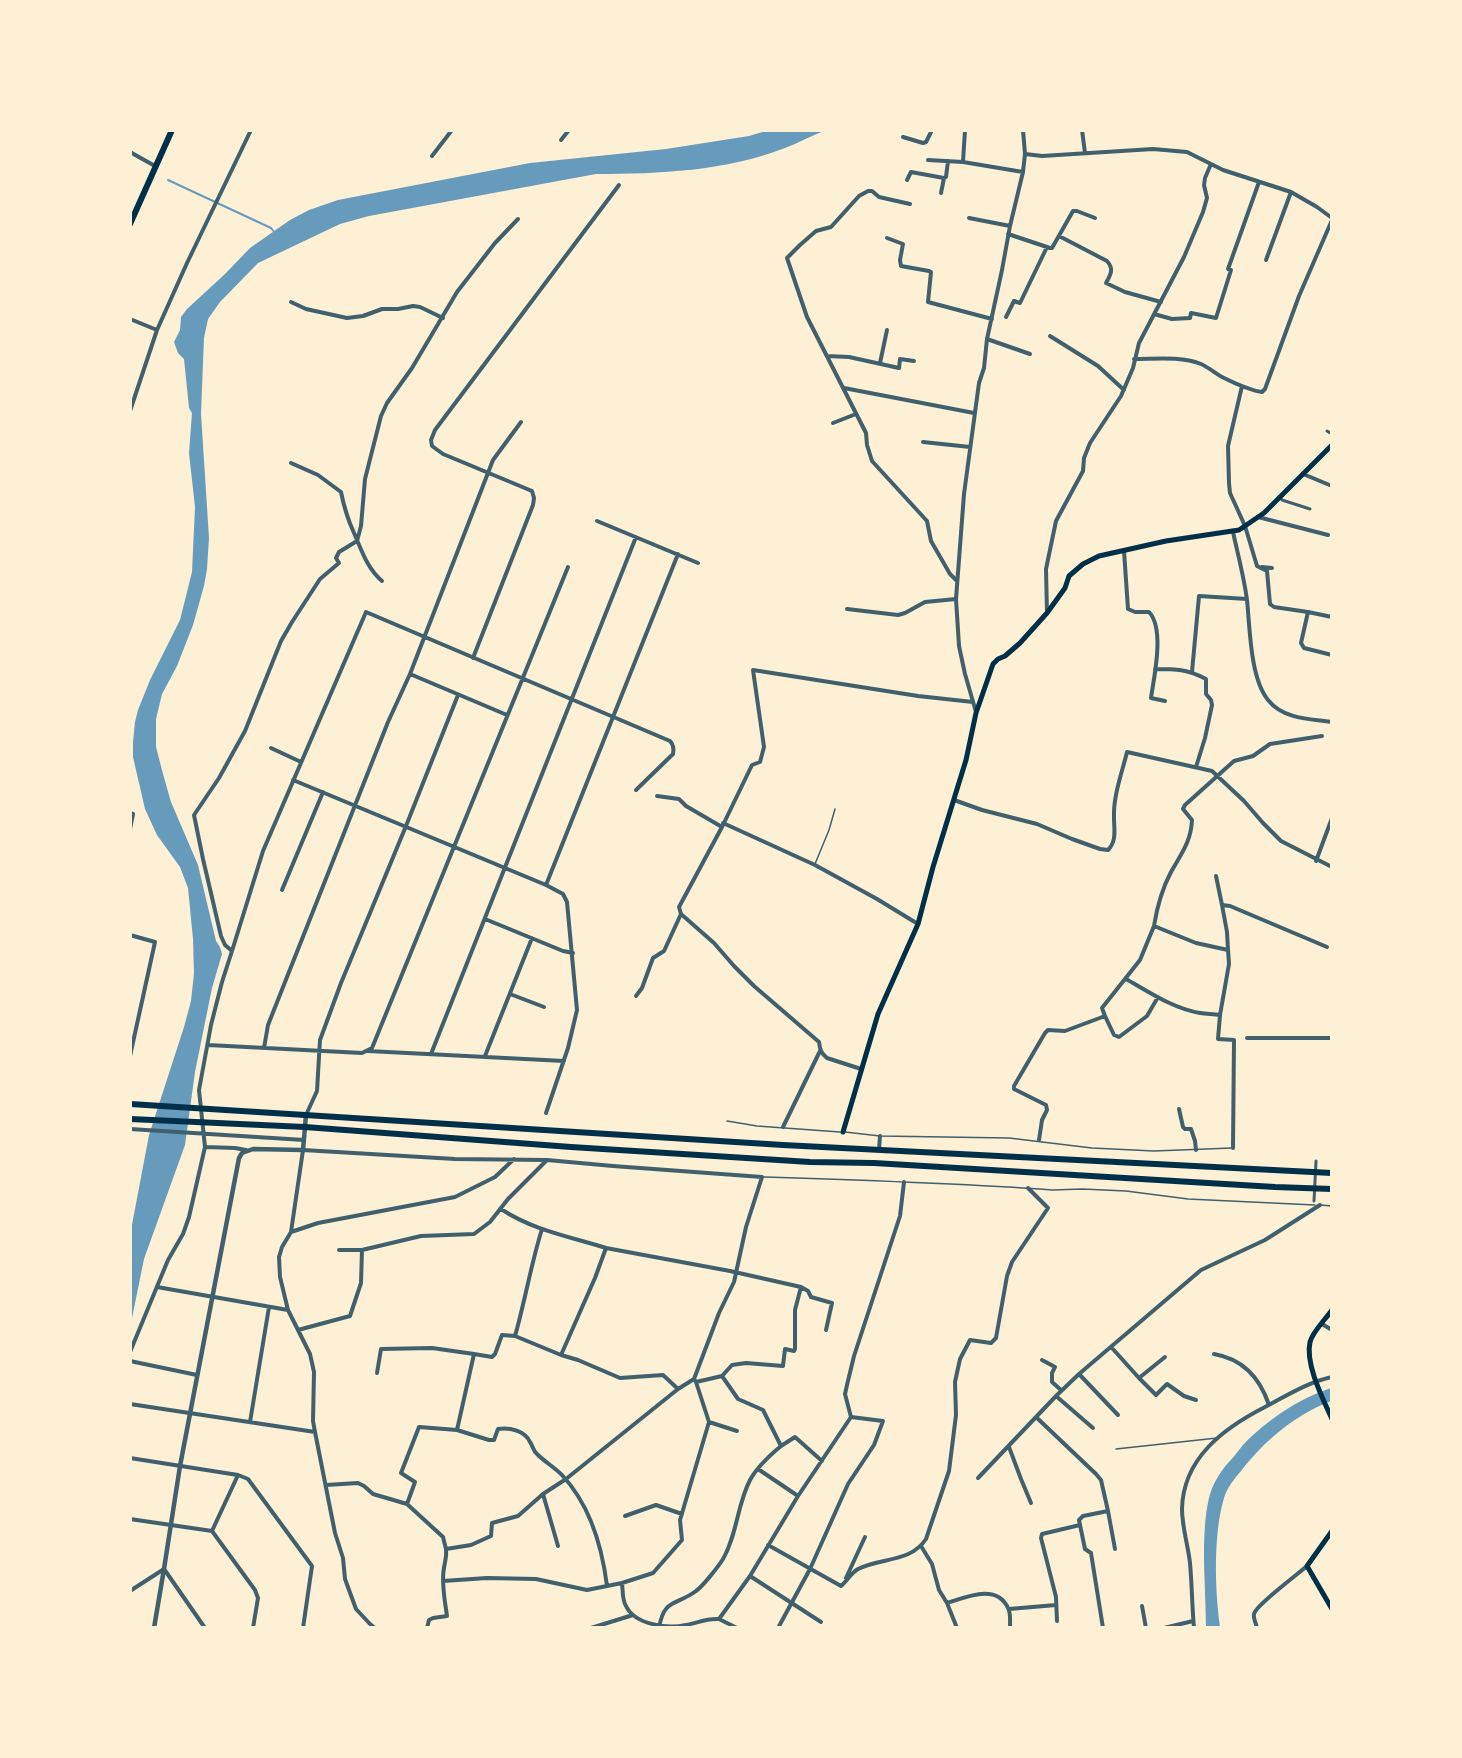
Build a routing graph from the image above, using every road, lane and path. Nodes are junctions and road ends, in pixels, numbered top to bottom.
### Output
1 (172, 130) edge
2 (252, 130) edge
3 (452, 130) edge
4 (569, 130) edge
5 (932, 130) edge
6 (965, 130) edge
7 (1023, 130) edge
8 (1082, 130) edge
9 (903, 137) dead end
10 (561, 140) dead end
11 (130, 152) edge
12 (1085, 153) junction
13 (1025, 154) junction
14 (432, 156) dead end
15 (928, 160) dead end
16 (948, 161) junction
17 (963, 162) junction
18 (1212, 164) junction
19 (156, 167) junction
20 (1023, 172) junction
21 (944, 178) junction
22 (907, 180) dead end
23 (1259, 182) junction
24 (619, 185) dead end
25 (1291, 192) junction
26 (941, 193) dead end
27 (909, 204) dead end
28 (969, 218) dead end
29 (1095, 218) dead end
30 (518, 219) dead end
31 (1332, 219) edge
32 (130, 224) edge
33 (1010, 226) junction
34 (1008, 234) junction
35 (1059, 236) junction
36 (887, 238) dead end
37 (1047, 248) junction
38 (1266, 260) dead end
39 (291, 302) dead end
40 (1161, 302) junction
41 (1154, 314) junction
42 (1006, 317) dead end
43 (443, 318) junction
44 (130, 319) edge
45 (992, 319) junction
46 (157, 330) junction
47 (886, 330) dead end
48 (1050, 336) dead end
49 (987, 339) junction
50 (1030, 354) dead end
51 (826, 356) junction
52 (1134, 359) junction
53 (914, 361) dead end
54 (880, 363) junction
55 (1242, 386) junction
56 (843, 388) junction
57 (1124, 390) junction
58 (130, 411) edge
59 (974, 413) junction
60 (856, 414) junction
61 (520, 422) dead end
62 (832, 423) dead end
63 (1327, 431) dead end
64 (1332, 434) edge
65 (924, 442) dead end
66 (1332, 445) edge
67 (970, 447) junction
68 (291, 464) dead end
69 (489, 473) junction
70 (1303, 474) junction
71 (1332, 486) edge
72 (1280, 497) junction
73 (1310, 509) dead end
74 (1258, 517) junction
75 (597, 521) dead end
76 (1245, 526) junction
77 (1233, 532) junction
78 (1329, 535) dead end
79 (636, 537) junction
80 (357, 541) junction
81 (1124, 551) junction
82 (678, 554) junction
83 (698, 563) dead end
84 (1259, 566) junction
85 (568, 567) dead end
86 (1272, 568) dead end
87 (956, 581) junction
88 (382, 582) dead end
89 (956, 599) junction
90 (1247, 599) junction
91 (847, 609) dead end
92 (1308, 612) junction
93 (1047, 613) junction
94 (1332, 617) edge
95 (424, 637) junction
96 (1332, 655) edge
97 (473, 658) junction
98 (1155, 669) junction
99 (1192, 672) junction
100 (410, 674) junction
101 (522, 678) junction
102 (458, 695) junction
103 (571, 699) junction
104 (1165, 701) dead end
105 (973, 702) junction
106 (976, 712) junction
107 (507, 715) junction
108 (614, 717) junction
109 (1332, 722) edge
110 (1322, 736) dead end
111 (271, 748) dead end
112 (301, 762) junction
113 (1196, 767) junction
114 (1218, 776) junction
115 (293, 780) junction
116 (636, 790) dead end
117 (323, 792) junction
118 (657, 796) dead end
119 (954, 800) junction
120 (356, 806) junction
121 (835, 809) dead end
122 (130, 813) edge
123 (1332, 818) edge
124 (723, 825) junction
125 (406, 826) junction
126 (130, 829) edge
127 (454, 848) junction
128 (1316, 861) junction
129 (815, 865) junction
130 (1332, 867) edge
131 (504, 868) junction
132 (1216, 876) dead end
133 (546, 885) junction
134 (282, 890) dead end
135 (1222, 905) junction
136 (681, 914) junction
137 (485, 919) junction
138 (918, 924) junction
139 (1154, 926) junction
140 (130, 935) edge
141 (532, 938) junction
142 (1328, 947) dead end
143 (1228, 950) junction
144 (232, 951) junction
145 (573, 953) junction
146 (1126, 979) junction
147 (510, 994) junction
148 (636, 996) dead end
149 (1158, 997) junction
150 (544, 1007) dead end
151 (1220, 1015) junction
152 (1105, 1016) junction
153 (1247, 1038) dead end
154 (1332, 1038) edge
155 (207, 1045) junction
156 (264, 1048) junction
157 (319, 1051) junction
158 (368, 1051) junction
159 (820, 1051) junction
160 (431, 1054) junction
161 (130, 1056) edge
162 (485, 1056) junction
163 (564, 1061) junction
164 (861, 1069) junction
165 (130, 1104) edge
166 (1179, 1109) dead end
167 (546, 1113) dead end
168 (306, 1115) junction
169 (130, 1119) edge
170 (728, 1121) dead end
171 (305, 1127) junction
172 (783, 1127) junction
173 (130, 1129) edge
174 (843, 1132) junction
175 (880, 1136) junction
176 (304, 1140) junction
177 (1039, 1140) junction
178 (205, 1148) junction
179 (1233, 1148) joint
180 (246, 1150) junction
181 (303, 1150) junction
182 (879, 1150) junction
183 (1196, 1150) junction
184 (514, 1159) junction
185 (547, 1160) junction
186 (1316, 1161) dead end
187 (874, 1163) junction
188 (1332, 1173) edge
189 (762, 1177) junction
190 (904, 1182) junction
191 (1028, 1188) junction
192 (1332, 1189) edge
193 (1314, 1201) dead end
194 (1320, 1205) junction
195 (1332, 1206) edge
196 (501, 1209) junction
197 (542, 1229) junction
198 (291, 1232) junction
199 (606, 1248) junction
200 (339, 1250) dead end
201 (362, 1250) junction
202 (736, 1273) junction
203 (157, 1287) junction
204 (801, 1287) junction
205 (213, 1298) junction
206 (269, 1307) junction
207 (288, 1310) junction
208 (1332, 1310) edge
209 (1322, 1324) junction
210 (298, 1330) junction
211 (825, 1330) dead end
212 (1332, 1330) edge
213 (515, 1336) junction
214 (1112, 1348) junction
215 (130, 1352) edge
216 (474, 1354) junction
217 (1214, 1354) dead end
218 (561, 1355) junction
219 (1165, 1357) dead end
220 (1042, 1360) dead end
221 (130, 1361) edge
222 (377, 1373) dead end
223 (1079, 1374) junction
224 (197, 1375) junction
225 (722, 1376) junction
226 (1332, 1377) edge
227 (1139, 1378) junction
228 (695, 1380) junction
229 (1317, 1383) junction
230 (678, 1389) junction
231 (1061, 1390) junction
232 (1056, 1396) junction
233 (1196, 1400) dead end
234 (130, 1404) edge
235 (1269, 1405) junction
236 (190, 1413) junction
237 (1118, 1415) dead end
238 (851, 1417) junction
239 (1036, 1417) junction
240 (1332, 1419) edge
241 (250, 1422) junction
242 (709, 1422) junction
243 (1093, 1428) dead end
244 (458, 1430) junction
245 (737, 1431) dead end
246 (315, 1432) junction
247 (1218, 1438) junction
248 (781, 1446) junction
249 (1009, 1447) junction
250 (1116, 1449) dead end
251 (130, 1458) edge
252 (822, 1462) junction
253 (180, 1466) junction
254 (758, 1469) junction
255 (238, 1474) junction
256 (978, 1478) dead end
257 (566, 1479) junction
258 (326, 1485) junction
259 (543, 1494) junction
260 (798, 1496) junction
261 (1031, 1503) dead end
262 (407, 1504) junction
263 (1108, 1511) junction
264 (682, 1514) junction
265 (625, 1516) dead end
266 (130, 1519) edge
267 (171, 1525) junction
268 (1080, 1525) junction
269 (212, 1531) junction
270 (1332, 1531) edge
271 (865, 1538) dead end
272 (768, 1545) junction
273 (558, 1546) dead end
274 (921, 1546) junction
275 (446, 1549) junction
276 (1115, 1549) dead end
277 (1307, 1566) junction
278 (165, 1569) junction
279 (810, 1569) junction
280 (750, 1576) junction
281 (444, 1581) junction
282 (622, 1583) junction
283 (843, 1584) junction
284 (607, 1586) junction
285 (130, 1591) edge
286 (793, 1602) junction
287 (947, 1603) junction
288 (1056, 1605) junction
289 (1142, 1606) dead end
290 (1009, 1609) junction
291 (1332, 1609) edge
292 (633, 1615) junction
293 (719, 1618) junction
294 (1057, 1621) dead end
295 (1193, 1621) junction
296 (821, 1622) dead end
297 (659, 1626) edge
298 (154, 1628) edge
299 (206, 1628) edge
300 (253, 1628) edge
301 (303, 1628) edge
302 (375, 1628) edge
303 (427, 1628) edge
304 (591, 1628) edge
305 (737, 1628) edge
306 (778, 1628) edge
307 (957, 1628) edge
308 (1010, 1628) edge
309 (1103, 1628) edge
310 (1146, 1628) edge
311 (1164, 1628) edge
312 (1194, 1628) edge
313 (1257, 1628) edge

1 - 19 main road
2 - 46 street
3 - 14 street
4 - 10 street
5 - 9 street
6 - 17 street
7 - 13 street
8 - 12 street
11 - 19 street
12 - 13 street
12 - 18 street
13 - 20 street
15 - 16 street
16 - 17 street
16 - 21 street
17 - 20 street
18 - 23 street
18 - 40 street
19 - 32 main road
20 - 33 street
21 - 22 street
21 - 26 street
23 - 25 street
23 - 41 street
24 - 69 street
25 - 31 street
25 - 38 street
27 - 51 street
28 - 33 street
29 - 35 street
30 - 43 street
31 - 55 street
33 - 34 street
34 - 37 street
34 - 45 street
35 - 37 street
35 - 40 street
36 - 45 street
37 - 42 street
39 - 43 street
40 - 41 street
41 - 52 street
43 - 80 street
44 - 46 street
45 - 49 street
46 - 58 street
47 - 54 street
48 - 57 street
49 - 50 street
49 - 59 street
51 - 54 street
51 - 56 street
52 - 55 street
52 - 57 street
53 - 54 street
55 - 76 street
56 - 59 street
56 - 60 street
57 - 93 street
59 - 67 street
60 - 62 street
60 - 87 street
61 - 69 street
63 - 64 street
65 - 67 street
66 - 70 main road
67 - 87 street
68 - 80 street
69 - 95 street
69 - 97 street
70 - 71 street
70 - 72 main road
72 - 73 street
72 - 74 main road
74 - 76 main road
74 - 78 street
75 - 79 street
76 - 77 main road
76 - 84 street
77 - 81 main road
77 - 90 street
79 - 82 street
79 - 103 street
80 - 88 street
80 - 144 street
81 - 93 main road
81 - 98 street
82 - 83 street
82 - 108 street
84 - 86 street
84 - 92 street
85 - 101 street
87 - 89 street
89 - 91 street
89 - 105 street
90 - 99 street
90 - 109 street
92 - 94 street
92 - 96 street
93 - 106 main road
95 - 97 street
95 - 100 street
95 - 112 street
97 - 101 street
98 - 99 street
98 - 104 street
99 - 113 street
100 - 102 street
100 - 120 street
101 - 103 street
101 - 107 street
102 - 107 street
102 - 125 street
103 - 108 street
103 - 131 street
105 - 106 street
105 - 124 street
106 - 119 main road
107 - 127 street
108 - 116 street
108 - 133 street
110 - 114 street
111 - 112 street
112 - 115 street
113 - 114 street
113 - 119 street
114 - 128 street
114 - 139 street
115 - 117 street
115 - 144 street
117 - 120 street
117 - 134 street
118 - 124 street
119 - 138 main road
120 - 125 street
120 - 156 street
121 - 129 lane
122 - 126 street
123 - 128 street
124 - 129 street
124 - 136 street
125 - 127 street
125 - 157 street
127 - 131 street
127 - 158 street
128 - 130 street
129 - 138 street
131 - 133 street
131 - 137 street
132 - 135 street
133 - 145 street
135 - 142 street
135 - 143 street
136 - 148 street
136 - 159 street
137 - 141 street
137 - 160 street
138 - 164 main road
139 - 143 street
139 - 146 street
140 - 161 street
141 - 145 street
141 - 147 street
143 - 151 street
144 - 155 street
145 - 163 street
146 - 149 street
146 - 152 street
147 - 150 street
147 - 162 street
149 - 151 street
149 - 152 street
151 - 179 street
152 - 177 street
153 - 154 street
155 - 156 street
155 - 178 street
156 - 157 street
157 - 158 street
157 - 168 street
158 - 160 street
159 - 164 street
159 - 172 street
160 - 162 street
162 - 163 street
163 - 167 street
164 - 174 main road
165 - 168 main road
166 - 183 street
168 - 171 street
168 - 182 main road
169 - 171 main road
170 - 172 lane
171 - 176 street
171 - 187 main road
172 - 174 lane
173 - 176 street
174 - 175 lane
175 - 177 lane
175 - 182 street
176 - 181 street
177 - 183 lane
178 - 180 street
178 - 203 street
179 - 183 lane
180 - 181 street
180 - 205 street
181 - 184 street
181 - 198 street
182 - 187 main road
182 - 188 main road
184 - 185 street
184 - 198 street
185 - 189 street
185 - 196 street
186 - 193 street
187 - 192 main road
189 - 190 lane
189 - 202 street
190 - 191 lane
190 - 238 street
191 - 194 lane
191 - 274 street
194 - 195 lane
194 - 214 street
196 - 197 street
196 - 201 street
197 - 199 street
197 - 213 street
198 - 207 street
199 - 202 street
199 - 218 street
200 - 201 street
201 - 210 street
202 - 204 street
202 - 228 street
203 - 205 street
203 - 215 street
204 - 211 street
204 - 225 street
205 - 206 street
205 - 224 street
206 - 207 street
206 - 241 street
207 - 210 street
208 - 209 main road
209 - 212 street
209 - 229 main road
210 - 246 street
213 - 216 street
213 - 218 street
214 - 223 street
214 - 227 street
216 - 222 street
216 - 244 street
217 - 235 street
218 - 230 street
219 - 227 street
220 - 231 street
221 - 224 street
223 - 231 street
223 - 237 street
224 - 236 street
225 - 228 street
225 - 248 street
226 - 229 street
227 - 233 street
228 - 230 street
228 - 242 street
229 - 235 street
229 - 240 main road
230 - 257 street
231 - 232 street
232 - 239 street
232 - 243 street
234 - 236 street
235 - 247 street
236 - 241 street
236 - 253 street
238 - 252 street
238 - 279 street
239 - 249 street
239 - 263 street
241 - 246 street
242 - 245 street
242 - 264 street
244 - 257 street
244 - 262 street
246 - 258 street
247 - 250 lane
247 - 295 street
248 - 252 street
248 - 254 street
249 - 256 street
249 - 261 street
251 - 253 street
252 - 260 street
253 - 255 street
253 - 267 street
254 - 260 street
254 - 297 street
255 - 269 street
255 - 301 street
257 - 259 street
257 - 284 street
258 - 262 street
258 - 302 street
259 - 273 street
259 - 275 street
260 - 272 street
262 - 275 street
263 - 268 street
263 - 276 street
264 - 265 street
264 - 282 street
266 - 267 street
267 - 269 street
267 - 278 street
268 - 288 street
268 - 309 street
269 - 300 street
270 - 277 main road
271 - 283 street
272 - 279 street
272 - 280 street
274 - 283 street
274 - 287 street
275 - 281 street
277 - 291 main road
277 - 313 street
278 - 285 street
278 - 298 street
278 - 299 street
279 - 283 street
279 - 286 street
280 - 286 street
280 - 293 street
281 - 284 street
281 - 303 street
282 - 284 street
282 - 292 street
286 - 296 street
286 - 306 street
287 - 290 street
287 - 307 street
288 - 290 street
288 - 294 street
289 - 310 street
290 - 308 street
292 - 297 street
292 - 304 street
293 - 297 street
293 - 305 street
295 - 311 street
295 - 312 street

